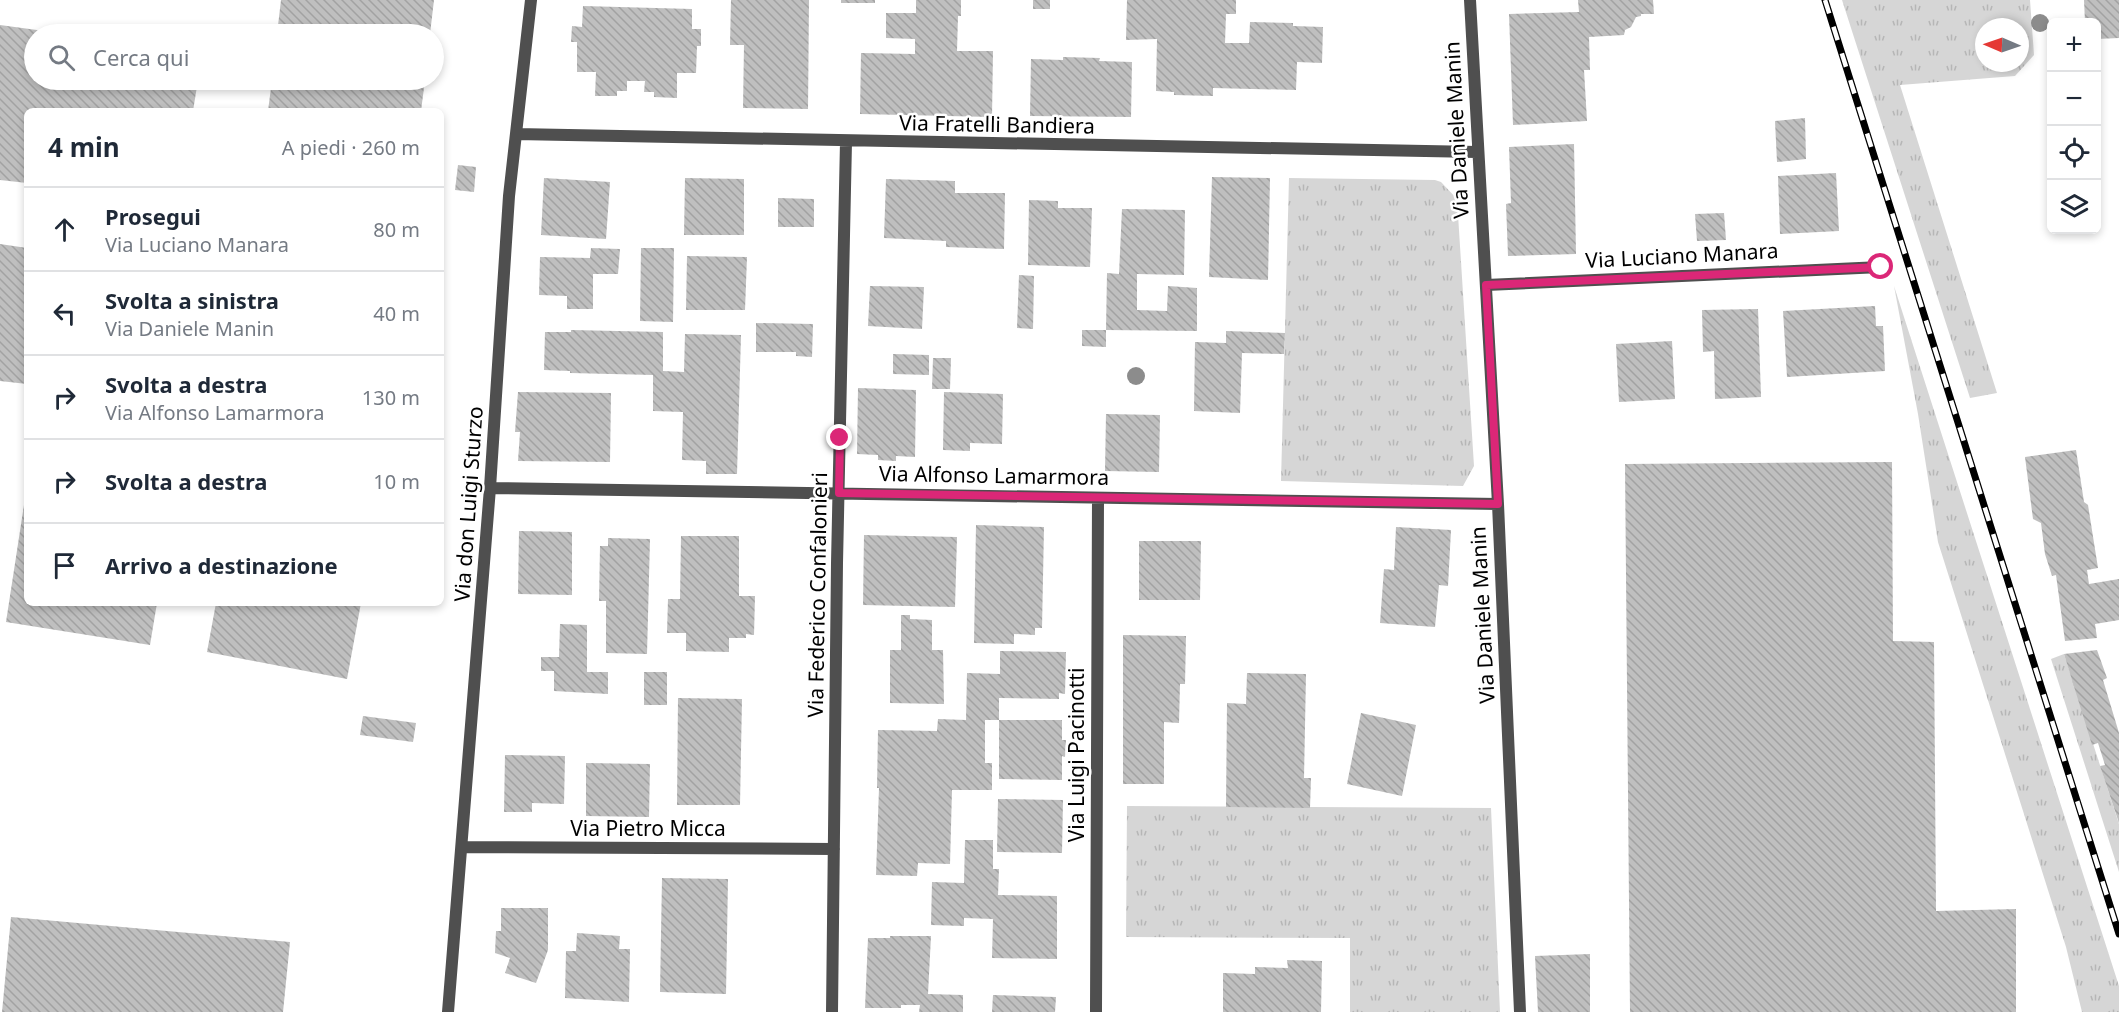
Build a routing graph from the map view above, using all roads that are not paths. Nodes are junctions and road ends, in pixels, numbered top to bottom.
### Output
1 (531, 0) edge
2 (1470, 0) edge
3 (516, 134) junction
4 (846, 142) junction
5 (1477, 152) junction
6 (1881, 267) dead end
7 (1486, 285) junction
8 (490, 488) junction
9 (839, 493) junction
10 (1098, 498) junction
11 (1498, 504) junction
12 (462, 847) junction
13 (834, 849) junction
14 (448, 1012) edge
15 (832, 1012) edge
16 (1096, 1012) edge
17 (1520, 1012) edge

1 - 3 street, Via don Luigi Sturzo
2 - 5 street, Via Daniele Manin
3 - 4 street, Via Fratelli Bandiera
3 - 8 street, Via don Luigi Sturzo
4 - 5 street, Via Fratelli Bandiera
4 - 9 street, Via Federico Confalonieri
5 - 7 street, Via Daniele Manin
6 - 7 street, Via Luciano Manara
7 - 11 street, Via Daniele Manin
8 - 9 street, Via Alfonso Lamarmora
8 - 12 street, Via don Luigi Sturzo
9 - 10 street, Via Alfonso Lamarmora
9 - 13 street, Via Federico Confalonieri
10 - 11 street, Via Alfonso Lamarmora
10 - 16 street, Via Luigi Pacinotti
11 - 17 street, Via Daniele Manin
12 - 13 street, Via Pietro Micca
12 - 14 street, Via don Luigi Sturzo
13 - 15 street, Via Federico Confalonieri

